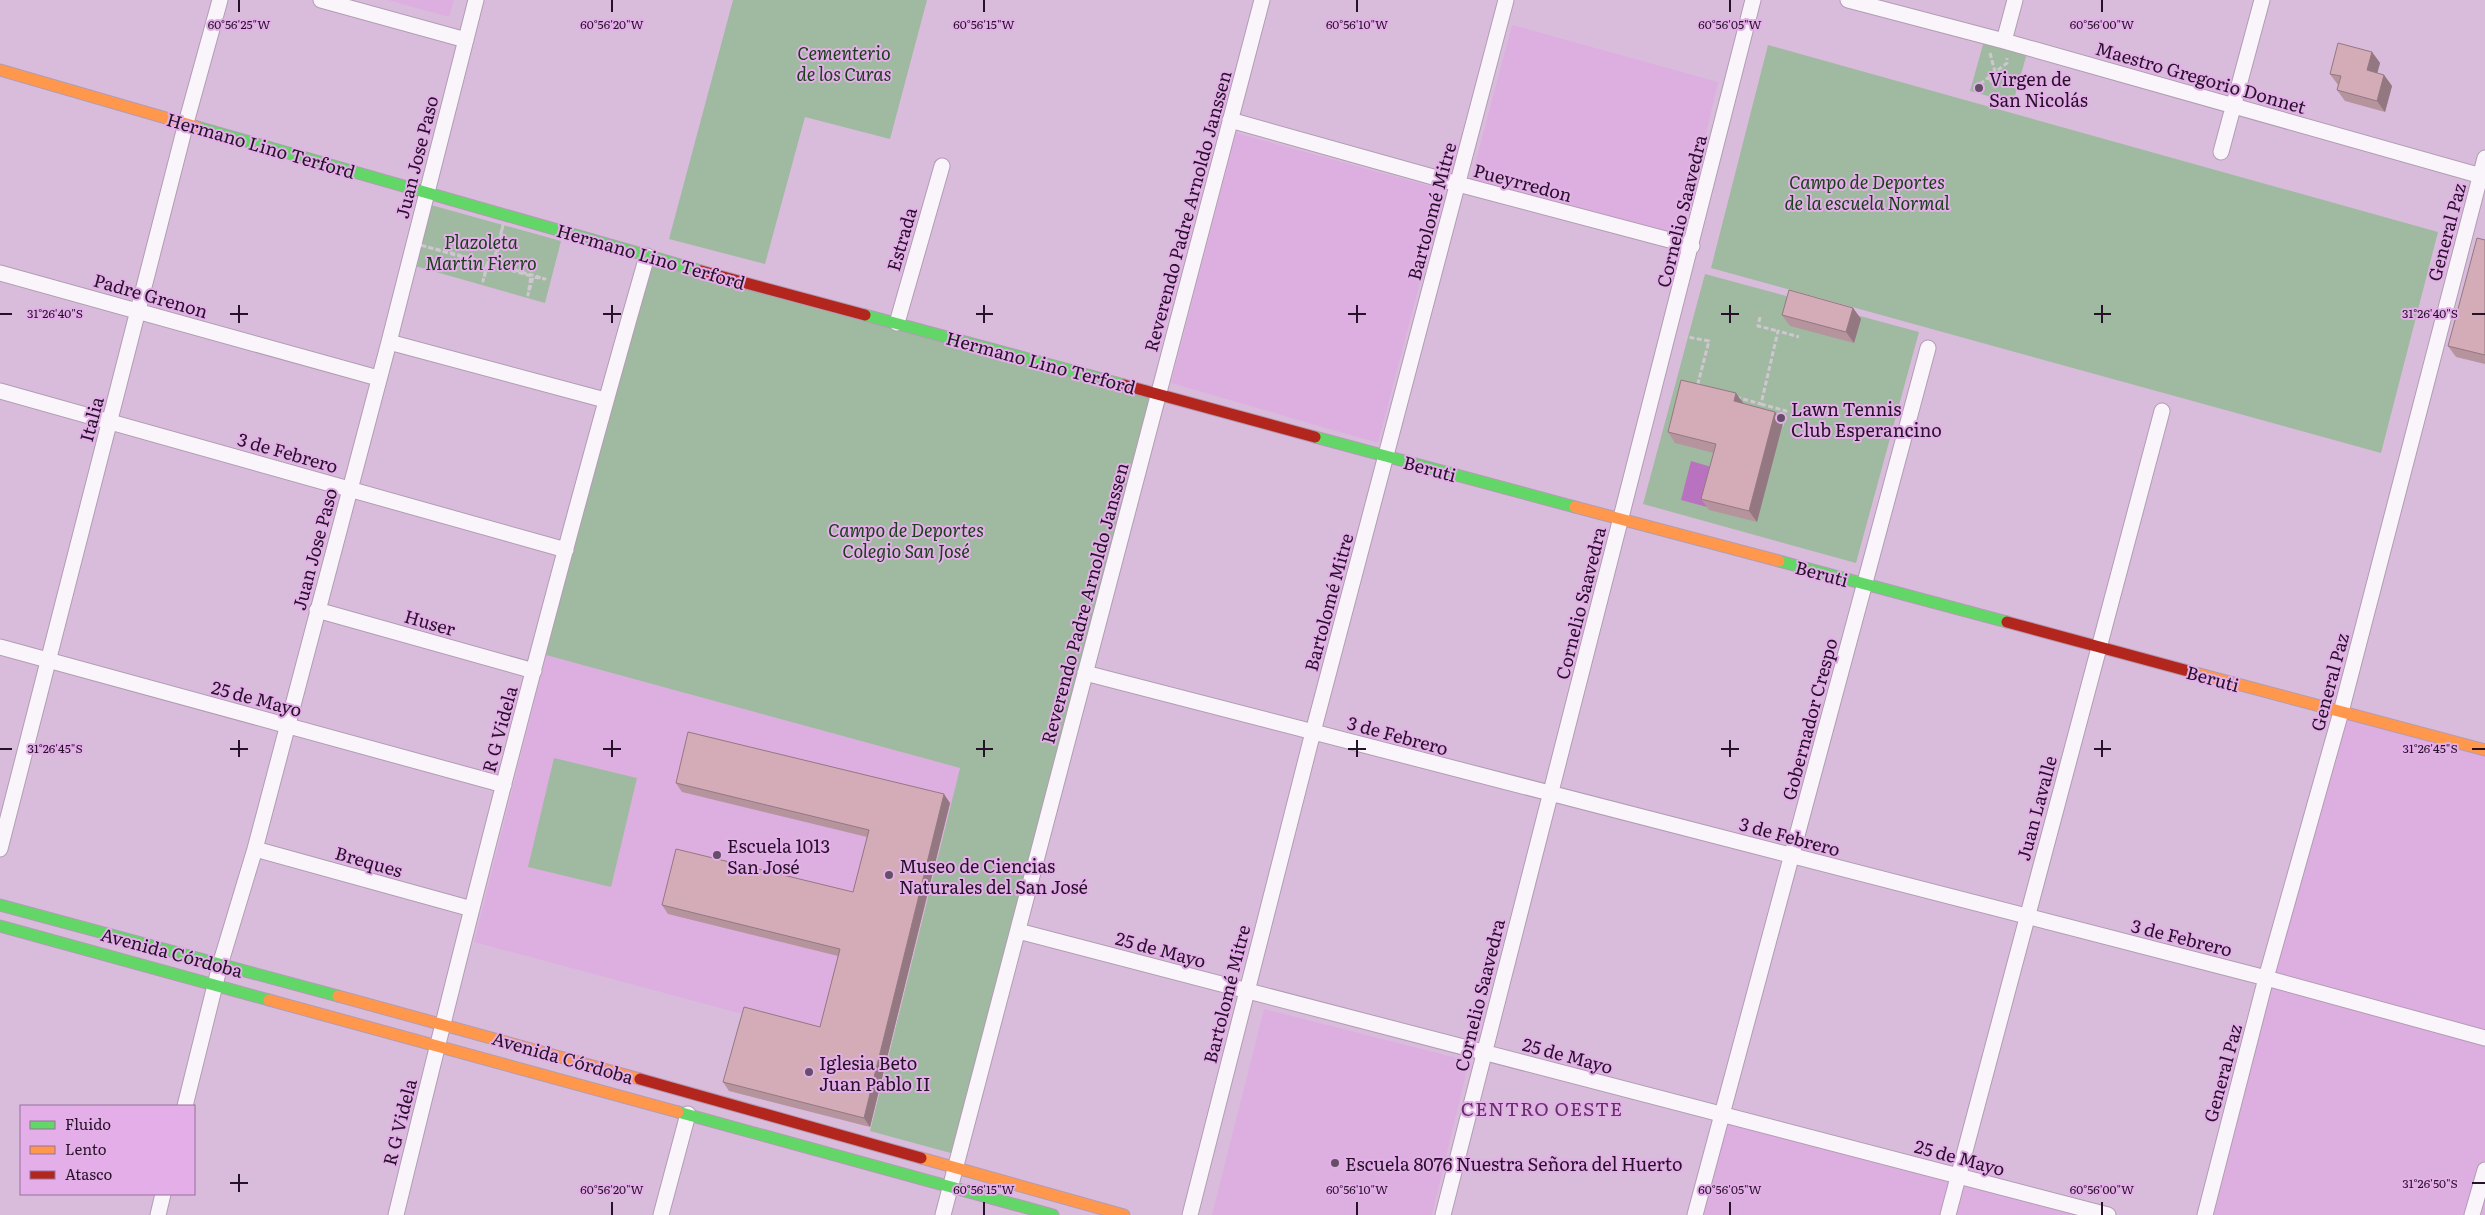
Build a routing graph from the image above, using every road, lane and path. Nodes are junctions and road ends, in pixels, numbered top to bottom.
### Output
1 (220, 0) edge
2 (321, 0) edge
3 (476, 0) edge
4 (1262, 0) edge
5 (1506, 0) edge
6 (1753, 0) edge
7 (1848, 0) edge
8 (2015, 0) edge
9 (2262, 0) edge
10 (466, 40) junction
11 (2005, 48) junction
12 (1989, 50) dead end
13 (0, 70) edge
14 (1995, 72) junction
15 (1988, 78) junction
16 (1980, 84) dead end
17 (1996, 88) dead end
18 (2235, 105) junction
19 (1230, 120) junction
20 (186, 123) junction
21 (2221, 152) dead end
22 (2485, 158) edge
23 (942, 166) dead end
24 (2482, 177) edge
25 (1458, 184) junction
26 (426, 192) junction
27 (420, 244) joint
28 (1692, 246) junction
29 (647, 256) junction
30 (0, 272) edge
31 (138, 311) junction
32 (1760, 318) dead end
33 (897, 323) junction
34 (1778, 331) junction
35 (1670, 333) junction
36 (1799, 337) dead end
37 (389, 342) junction
38 (1928, 348) dead end
39 (378, 378) junction
40 (1706, 390) edge
41 (0, 391) edge
42 (1159, 393) junction
43 (1733, 397) edge
44 (605, 400) junction
45 (1761, 404) junction
46 (2162, 411) dead end
47 (109, 422) junction
48 (1780, 435) dead end
49 (1385, 456) junction
50 (349, 489) junction
51 (1621, 519) junction
52 (566, 550) junction
53 (1864, 584) junction
54 (317, 610) junction
55 (2098, 647) junction
56 (0, 648) edge
57 (48, 660) junction
58 (534, 671) junction
59 (1085, 673) junction
60 (2341, 712) junction
61 (287, 726) junction
62 (1314, 732) junction
63 (2485, 750) edge
64 (504, 785) junction
65 (1550, 794) junction
66 (0, 849) edge
67 (255, 849) junction
68 (1791, 856) junction
69 (0, 905) edge
70 (472, 909) junction
71 (2027, 917) junction
72 (0, 926) edge
73 (1018, 931) junction
74 (220, 965) junction
75 (2266, 978) junction
76 (216, 985) junction
77 (1246, 990) junction
78 (442, 1024) junction
79 (2485, 1038) edge
80 (438, 1044) junction
81 (1484, 1052) junction
82 (185, 1105) edge
83 (688, 1114) junction
84 (1721, 1114) junction
85 (955, 1168) junction
86 (2485, 1170) edge
87 (1959, 1176) junction
88 (950, 1187) junction
89 (164, 1195) edge
90 (158, 1215) edge
91 (396, 1215) edge
92 (661, 1215) edge
93 (943, 1215) edge
94 (1053, 1215) edge
95 (1124, 1215) edge
96 (1190, 1215) edge
97 (1443, 1215) edge
98 (1695, 1215) edge
99 (1948, 1215) edge
100 (2108, 1215) edge
101 (2205, 1215) edge
102 (2472, 1215) edge

1 - 20 street, Italia
2 - 10 street
3 - 10 street, Juan Jose Paso
4 - 19 street, Reverendo Padre Arnoldo Janssen
5 - 25 street, Bartolomé Mitre
6 - 28 street, Cornelio Saavedra
7 - 11 street, Maestro Gregorio Donnet
8 - 11 street
9 - 18 street
10 - 26 street, Juan Jose Paso
11 - 14 path
11 - 18 street, Maestro Gregorio Donnet
12 - 14 path
13 - 20 street, Hermano Lino Terford
14 - 15 path
15 - 16 path
15 - 17 path
18 - 21 street
18 - 24 street, Maestro Gregorio Donnet
19 - 25 street, Pueyrredon
19 - 42 street, Reverendo Padre Arnoldo Janssen
20 - 26 street, Hermano Lino Terford
20 - 31 street, Italia
22 - 24 street, General Paz
23 - 33 street, Estrada
24 - 60 street, General Paz
25 - 28 street, Pueyrredon
25 - 49 street, Bartolomé Mitre
26 - 29 street, Hermano Lino Terford
26 - 37 street, Juan Jose Paso
27 - 27 path
28 - 35 street, Cornelio Saavedra
29 - 33 street, Hermano Lino Terford
29 - 44 street, R G Videla
30 - 31 street, Padre Grenon
31 - 39 street, Padre Grenon
31 - 47 street, Italia
32 - 34 path
33 - 42 street, Hermano Lino Terford
34 - 36 path
34 - 45 path
35 - 40 path
35 - 51 street, Cornelio Saavedra
37 - 39 street, Juan Jose Paso
37 - 44 street
38 - 53 street, Gobernador Crespo
39 - 50 street, Juan Jose Paso
41 - 47 street, 3 de Febrero
42 - 49 street, Beruti
42 - 59 street, Reverendo Padre Arnoldo Janssen
43 - 45 path
44 - 52 street, R G Videla
45 - 48 path
46 - 55 street, Juan Lavalle
47 - 50 street, 3 de Febrero
47 - 57 street, Italia
49 - 51 street, Beruti
49 - 62 street, Bartolomé Mitre
50 - 52 street, 3 de Febrero
50 - 54 street, Juan Jose Paso
51 - 53 street, Beruti
51 - 65 street, Cornelio Saavedra
52 - 58 street, R G Videla
53 - 55 street, Beruti
53 - 68 street, Gobernador Crespo
54 - 58 street, Huser
54 - 61 street, Juan Jose Paso
55 - 60 street, Beruti
55 - 71 street, Juan Lavalle
56 - 57 street, 25 de Mayo
57 - 61 street, 25 de Mayo
57 - 66 street, Italia
58 - 64 street, R G Videla
59 - 62 street, 3 de Febrero
59 - 73 street, Reverendo Padre Arnoldo Janssen
60 - 63 street, Beruti
60 - 75 street, General Paz
61 - 64 street, 25 de Mayo
61 - 67 street, Juan Jose Paso
62 - 65 street, 3 de Febrero
62 - 77 street, Bartolomé Mitre
64 - 70 street, R G Videla
65 - 68 street, 3 de Febrero
65 - 81 street, Cornelio Saavedra
67 - 70 street, Breques
67 - 74 street, Juan Jose Paso
68 - 71 street, 3 de Febrero
68 - 84 street, Gobernador Crespo
69 - 74 street, Avenida Córdoba
70 - 78 street, R G Videla
71 - 75 street, 3 de Febrero
71 - 87 street, Juan Lavalle
72 - 76 street, Avenida Córdoba
73 - 77 street, 25 de Mayo
73 - 85 street, Reverendo Padre Arnoldo Janssen
74 - 76 street, Juan Jose Paso
74 - 78 street, Avenida Córdoba
75 - 79 street, 3 de Febrero
75 - 101 street, General Paz
76 - 80 street, Avenida Córdoba
76 - 82 street, Juan Jose Paso
77 - 81 street, 25 de Mayo
77 - 96 street, Bartolomé Mitre
78 - 80 street, R G Videla
78 - 85 street, Avenida Córdoba
80 - 83 street, Avenida Córdoba
80 - 91 street, R G Videla
81 - 84 street, 25 de Mayo
81 - 97 street, Cornelio Saavedra
83 - 88 street, Avenida Córdoba
83 - 92 street
84 - 87 street, 25 de Mayo
84 - 98 street, Gobernador Crespo
85 - 88 street, Reverendo Padre Arnoldo Janssen
85 - 95 street, Avenida Córdoba
86 - 102 street
87 - 99 street, Juan Lavalle
87 - 100 street, 25 de Mayo
88 - 93 street, Reverendo Padre Arnoldo Janssen
88 - 94 street, Avenida Córdoba
89 - 90 street

